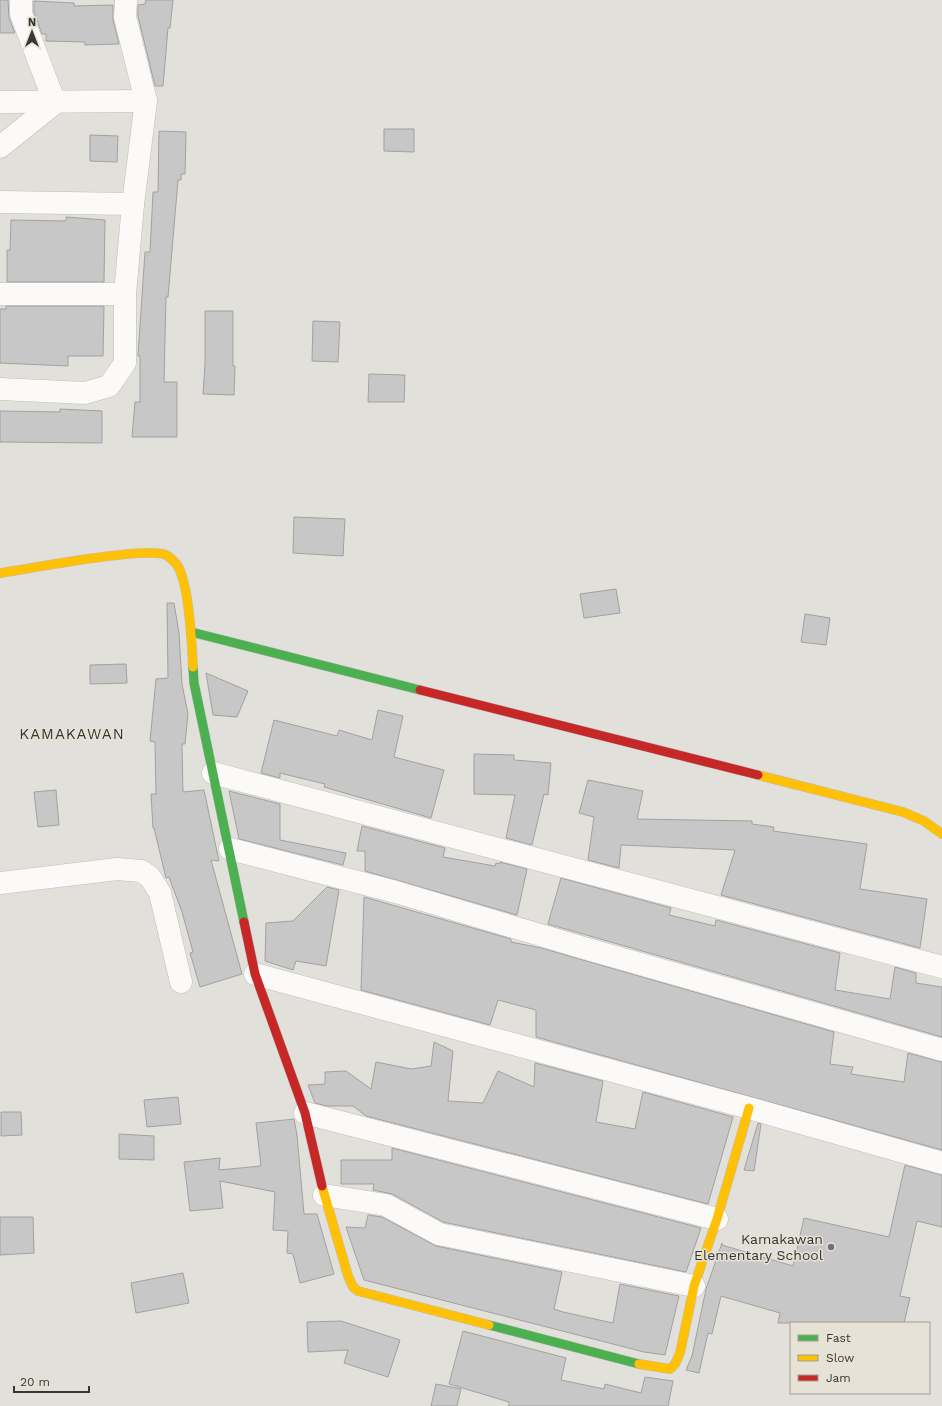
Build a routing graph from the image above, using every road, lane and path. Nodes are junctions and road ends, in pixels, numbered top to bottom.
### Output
1 (21, 0) edge
2 (126, 0) edge
3 (0, 102) edge
4 (146, 102) junction
5 (55, 103) junction
6 (0, 147) edge
7 (0, 202) edge
8 (133, 204) junction
9 (0, 294) edge
10 (125, 294) junction
11 (0, 389) edge
12 (0, 573) edge
13 (190, 632) junction
14 (212, 773) junction
15 (942, 834) edge
16 (230, 849) junction
17 (0, 883) edge
18 (942, 967) edge
19 (255, 974) junction
20 (181, 982) dead end
21 (942, 1050) edge
22 (749, 1108) junction
23 (305, 1113) junction
24 (942, 1163) edge
25 (324, 1195) junction
26 (717, 1219) junction
27 (694, 1286) junction

1 - 5 street
2 - 4 street
3 - 5 street
4 - 5 street
4 - 8 street
5 - 6 street
7 - 8 street
8 - 10 street
9 - 10 street
10 - 11 street
12 - 13 street
13 - 14 street
13 - 15 street
14 - 16 street
14 - 18 street
16 - 19 street
16 - 21 street
17 - 20 street
19 - 22 street
19 - 23 street
22 - 24 street
22 - 26 street
23 - 25 street
23 - 26 street
25 - 27 street
25 - 27 street
26 - 27 street

